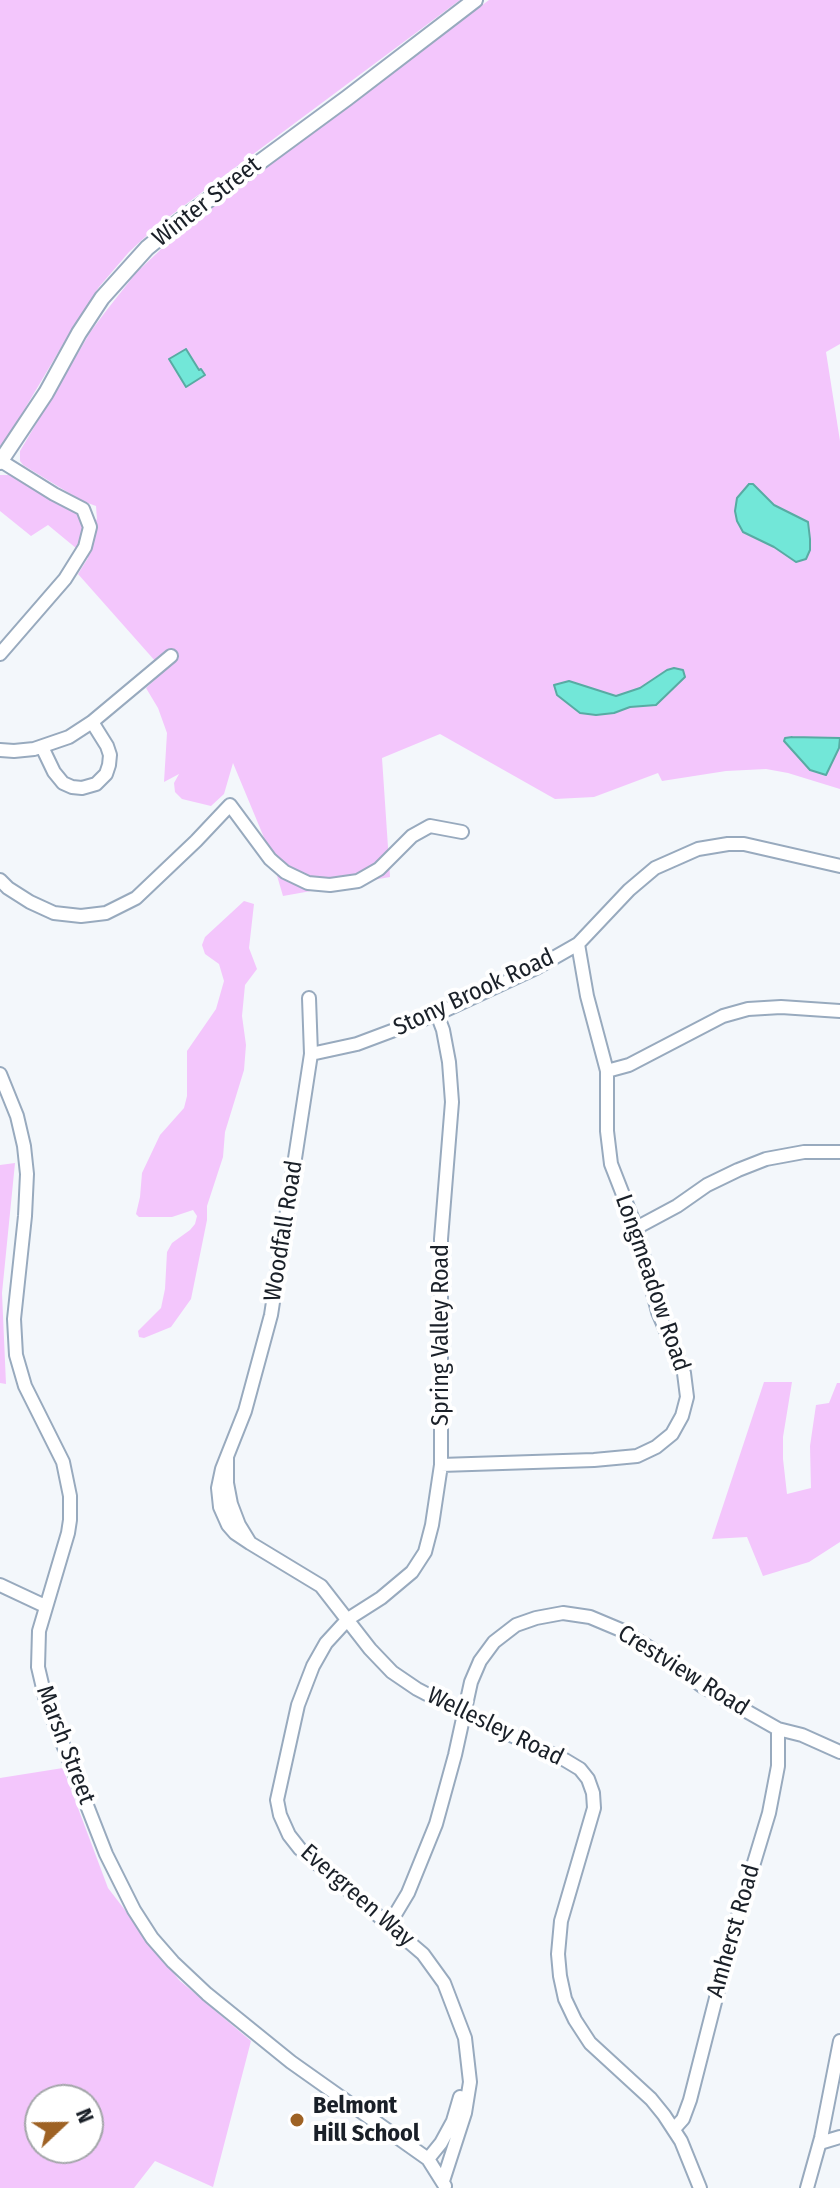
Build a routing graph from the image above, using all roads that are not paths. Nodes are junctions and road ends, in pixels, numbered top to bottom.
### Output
1 (475, 0) edge
2 (0, 461) edge
3 (0, 654) edge
4 (171, 656) dead end
5 (92, 722) junction
6 (42, 747) junction
7 (0, 750) edge
8 (462, 832) dead end
9 (840, 866) edge
10 (3, 885) edge
11 (578, 944) junction
12 (309, 998) dead end
13 (840, 1011) edge
14 (437, 1014) junction
15 (311, 1054) junction
16 (607, 1071) junction
17 (0, 1074) edge
18 (840, 1152) edge
19 (636, 1228) junction
20 (441, 1465) junction
21 (0, 1585) edge
22 (45, 1606) junction
23 (348, 1619) junction
24 (465, 1714) junction
25 (778, 1729) junction
26 (840, 1752) edge
27 (390, 1923) junction
28 (465, 2038) junction
29 (840, 2041) edge
30 (674, 2129) junction
31 (840, 2137) edge
32 (820, 2143) junction
33 (428, 2159) junction
34 (445, 2184) edge
35 (700, 2188) edge
36 (807, 2188) edge

1 - 2 main road, Winter Street
2 - 3 street
4 - 5 street
5 - 6 street
5 - 6 street
6 - 7 street
8 - 10 street
9 - 11 street, Stony Brook Road
11 - 14 street, Stony Brook Road
11 - 16 street, Longmeadow Road
12 - 15 street, Woodfall Road
13 - 16 street
14 - 15 street, Stony Brook Road
14 - 20 street, Spring Valley Road
15 - 23 street, Woodfall Road
16 - 19 street, Longmeadow Road
17 - 22 street, Marsh Street
18 - 19 street
19 - 20 street, Longmeadow Road
20 - 23 street, Spring Valley Road
21 - 22 street
22 - 33 street, Marsh Street
23 - 24 street, Wellesley Road
23 - 27 street, Evergreen Way
24 - 25 street, Crestview Road
24 - 27 street, Crestview Road
24 - 30 street, Wellesley Road
25 - 26 street, Crestview Road
25 - 30 street, Amherst Road
27 - 28 street, Evergreen Way
28 - 33 street, Evergreen Way
28 - 34 street, Evergreen Way
29 - 32 street
30 - 35 street, Wellesley Road
31 - 32 street
32 - 36 street
33 - 34 street, Marsh Street

